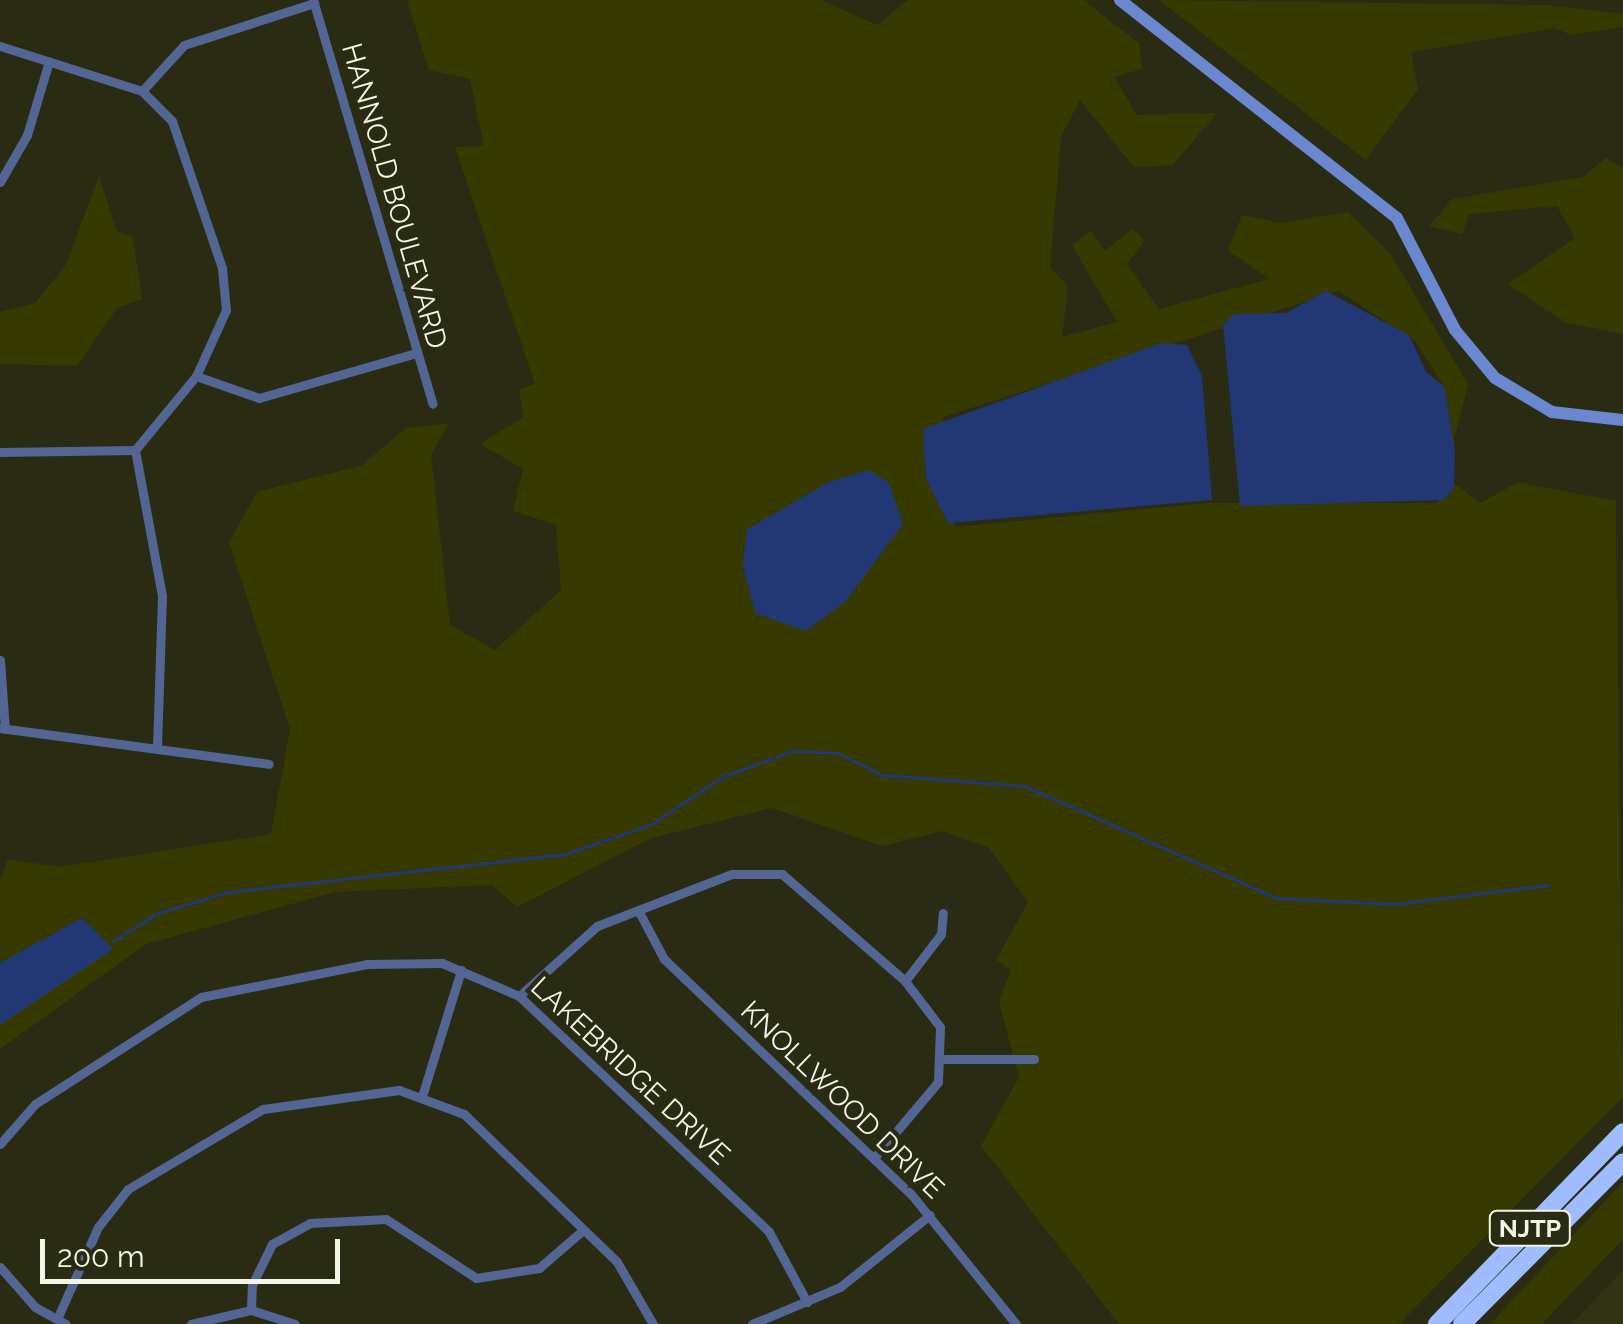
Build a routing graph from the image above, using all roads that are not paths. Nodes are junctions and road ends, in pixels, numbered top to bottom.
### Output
1 (1120, 0) edge
2 (314, 2) edge
3 (0, 46) edge
4 (49, 61) junction
5 (142, 91) junction
6 (0, 182) edge
7 (416, 353) junction
8 (196, 376) junction
9 (432, 404) dead end
10 (1623, 420) edge
11 (136, 450) junction
12 (0, 452) edge
13 (0, 660) edge
14 (3, 728) edge
15 (156, 749) junction
16 (268, 764) dead end
17 (638, 910) junction
18 (943, 914) dead end
19 (461, 970) junction
20 (905, 981) junction
21 (518, 996) junction
22 (1034, 1059) dead end
23 (945, 1060) junction
24 (423, 1093) junction
25 (1623, 1132) edge
26 (0, 1144) edge
27 (874, 1158) junction
28 (1623, 1162) edge
29 (930, 1215) junction
30 (583, 1230) junction
31 (0, 1267) edge
32 (807, 1302) junction
33 (251, 1310) junction
34 (62, 1321) edge
35 (1009, 1322) edge
36 (191, 1324) edge
37 (295, 1324) edge
38 (653, 1324) edge
39 (752, 1324) edge
40 (1437, 1324) edge
41 (1462, 1324) edge

1 - 10 street
2 - 5 street
2 - 7 street, HANNOLD BOULEVARD
3 - 4 street
4 - 5 street
4 - 6 street
5 - 8 street
7 - 8 street
7 - 9 street, HANNOLD BOULEVARD
8 - 11 street
11 - 12 street
11 - 15 street
13 - 14 street
14 - 15 street
15 - 16 street
17 - 20 street
17 - 21 street
17 - 27 street, KNOLLWOOD DRIVE
18 - 20 street
19 - 21 street, LAKEBRIDGE DRIVE
19 - 24 street
19 - 26 street, LAKEBRIDGE DRIVE
20 - 23 street
21 - 32 street, LAKEBRIDGE DRIVE
22 - 23 street
23 - 27 street
24 - 30 street
24 - 34 street
25 - 40 highway, NJTP
27 - 29 street, KNOLLWOOD DRIVE
28 - 41 highway, NJTP
29 - 32 street
29 - 35 street, KNOLLWOOD DRIVE
30 - 33 street
30 - 38 street
31 - 34 street
32 - 39 street
33 - 36 street
33 - 37 street

